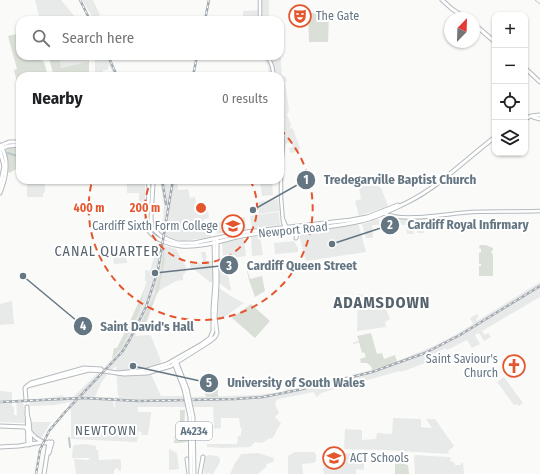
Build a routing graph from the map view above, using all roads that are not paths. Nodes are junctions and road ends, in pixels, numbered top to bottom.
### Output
1 (260, 0) edge
2 (442, 0) edge
3 (457, 12) edge
4 (260, 16) edge
5 (480, 29) edge
6 (492, 39) edge
7 (269, 60) edge
8 (528, 71) edge
9 (273, 72) edge
10 (540, 81) edge
11 (540, 115) edge
12 (528, 118) edge
13 (528, 118) edge
14 (540, 119) edge
15 (492, 139) edge
16 (16, 143) edge
17 (0, 148) edge
18 (149, 184) edge
19 (151, 184) edge
20 (281, 184) edge
21 (0, 185) edge
22 (0, 193) edge
23 (410, 200) junction
24 (540, 211) edge
25 (380, 212) junction
26 (385, 213) junction
27 (287, 229) junction
28 (301, 229) junction
29 (152, 231) junction
30 (296, 238) dead end
31 (215, 240) junction
32 (187, 356) junction
33 (175, 362) junction
34 (180, 369) junction
35 (186, 389) junction
36 (26, 399) dead end
37 (27, 407) dead end
38 (0, 426) edge
39 (29, 431) junction
40 (50, 443) dead end
41 (30, 444) junction
42 (0, 447) edge
43 (203, 457) dead end
44 (186, 459) dead end
45 (45, 473) edge
46 (191, 474) edge
47 (200, 474) edge

1 - 4 main road
2 - 3 main road
5 - 6 main road
7 - 9 main road
8 - 10 main road
11 - 12 main road
13 - 14 main road
15 - 23 main road, Newport Road
16 - 17 main road
17 - 21 main road
17 - 22 main road
18 - 29 main road
19 - 29 main road
20 - 27 main road
23 - 25 main road, Newport Road
23 - 26 main road, Newport Road
24 - 26 main road
25 - 26 main road
25 - 27 main road, Newport Road
26 - 28 main road, Newport Road
27 - 28 main road, Newport Road
27 - 31 main road, Newport Road
28 - 30 main road
29 - 31 main road, Newport Road
31 - 32 main road
31 - 33 main road
32 - 33 main road
32 - 34 main road
33 - 34 main road, A4234
33 - 35 main road, A4234
33 - 36 main road
34 - 35 main road, A4234
35 - 46 main road, A4234, bridge
37 - 39 main road
38 - 39 main road
39 - 41 main road
39 - 41 main road
40 - 45 main road
41 - 42 main road
43 - 47 main road
44 - 46 main road

